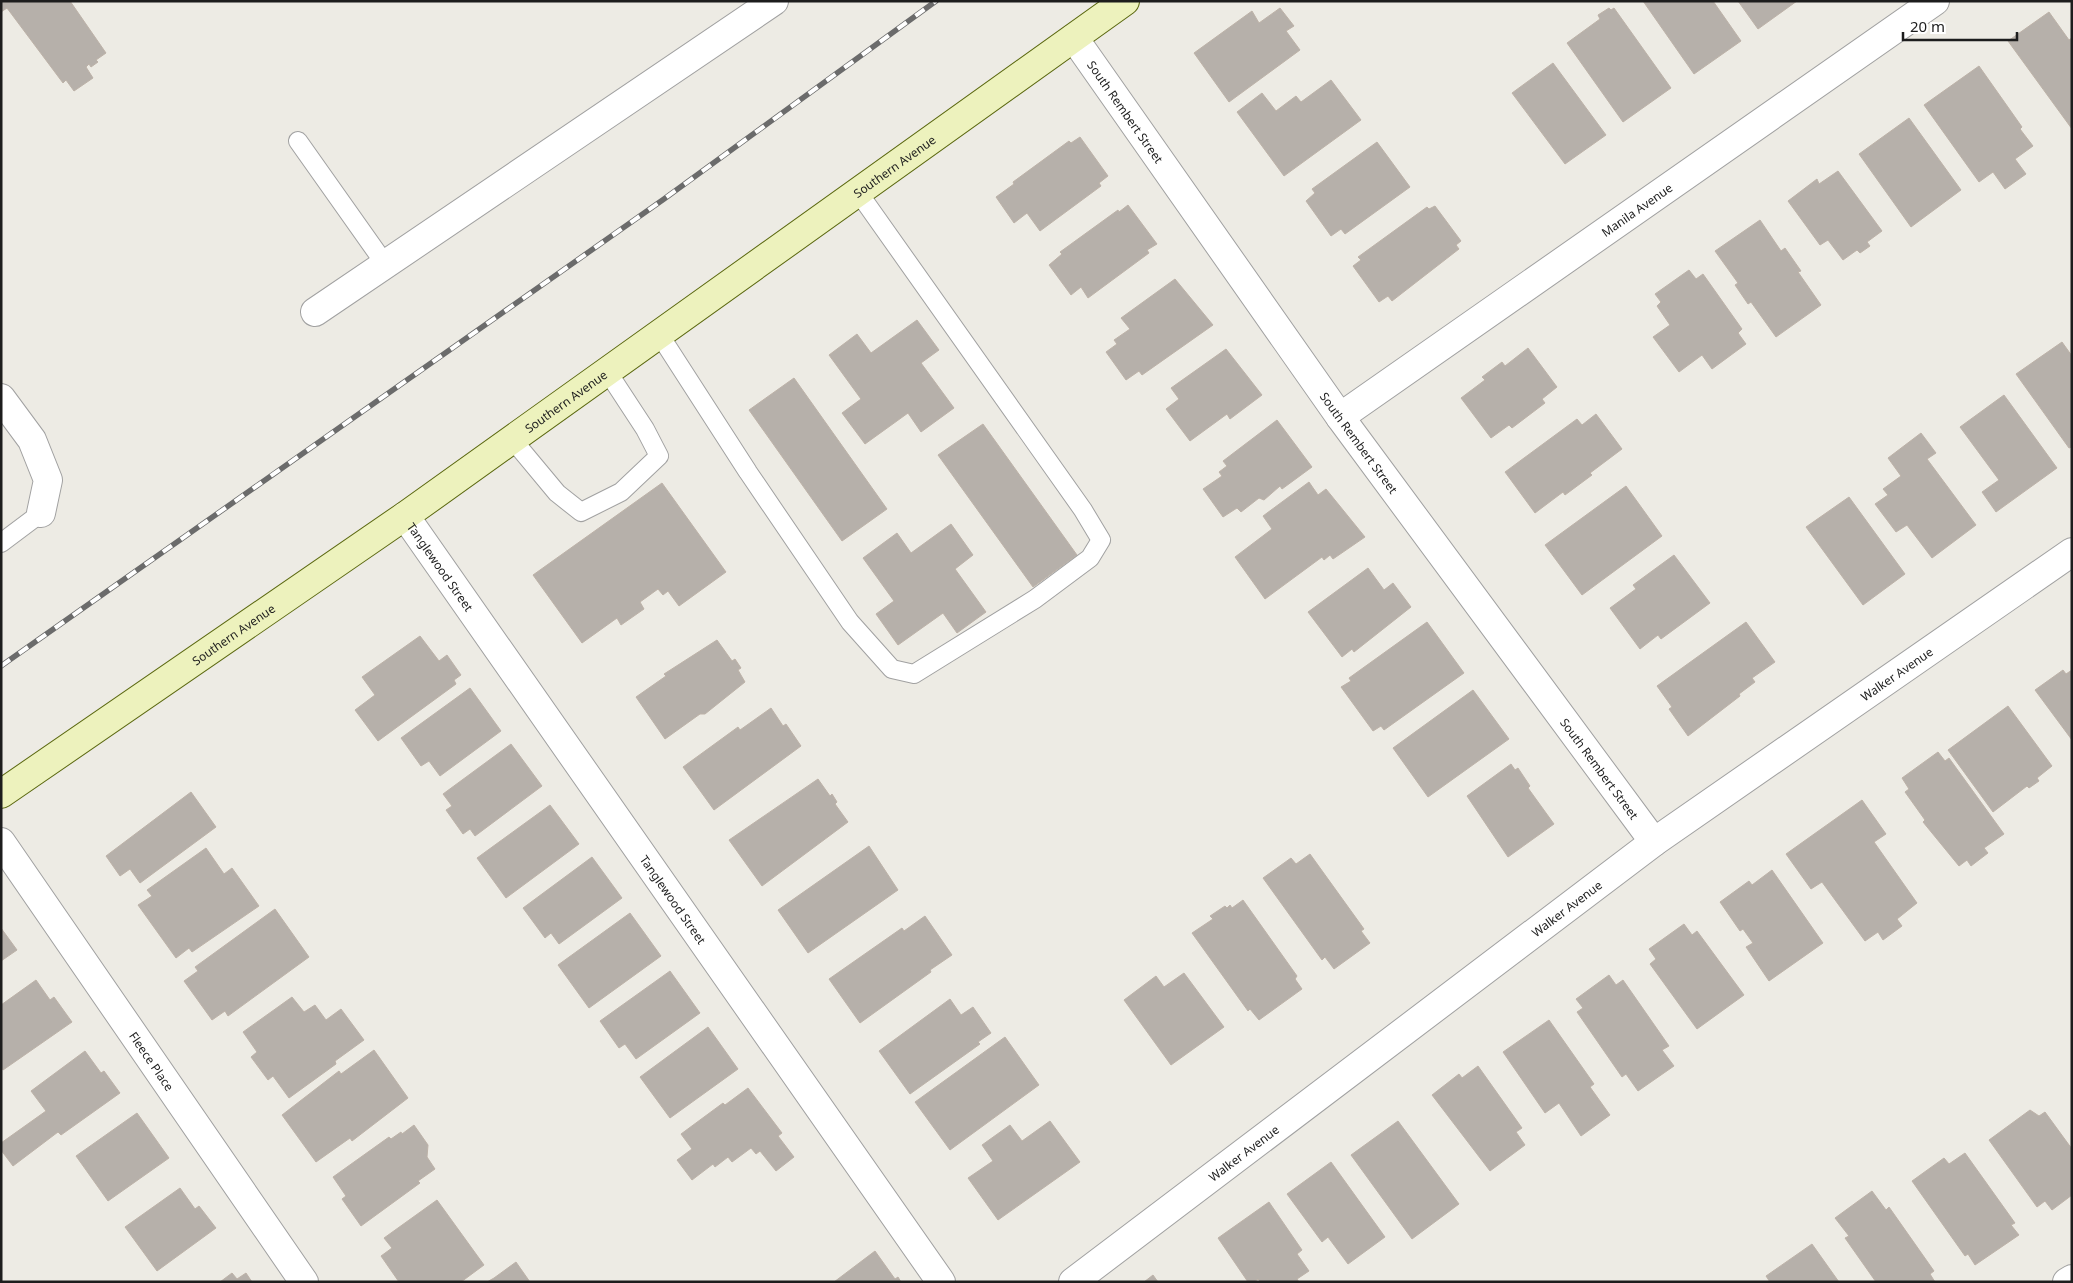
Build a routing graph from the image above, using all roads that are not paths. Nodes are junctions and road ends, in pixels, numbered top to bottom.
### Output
1 (774, 1) edge
2 (1125, 1) edge
3 (1935, 1) edge
4 (1074, 38) junction
5 (298, 141) dead end
6 (858, 192) junction
7 (385, 264) junction
8 (315, 312) dead end
9 (659, 334) junction
10 (607, 371) junction
11 (1, 398) edge
12 (1340, 417) junction
13 (512, 439) junction
14 (41, 513) joint
15 (405, 516) junction
16 (1, 543) edge
17 (2072, 552) edge
18 (1, 794) edge
19 (1, 842) edge
20 (1654, 842) junction
21 (2072, 1279) edge
22 (304, 1282) edge
23 (941, 1282) edge
24 (1073, 1282) edge
25 (2067, 1282) edge

1 - 7 street
2 - 4 main road, Southern Avenue
3 - 12 street, Manila Avenue
4 - 6 main road, Southern Avenue
4 - 12 street, South Rembert Street
5 - 7 lane
6 - 9 main road, Southern Avenue
6 - 9 lane
7 - 8 street
9 - 10 main road, Southern Avenue
10 - 13 main road, Southern Avenue
10 - 13 lane
11 - 14 street
12 - 20 street, South Rembert Street
13 - 15 main road, Southern Avenue
14 - 16 lane
15 - 18 main road, Southern Avenue
15 - 23 street, Tanglewood Street
17 - 20 street, Walker Avenue
19 - 22 street, Fleece Place
20 - 24 street, Walker Avenue
21 - 25 street

